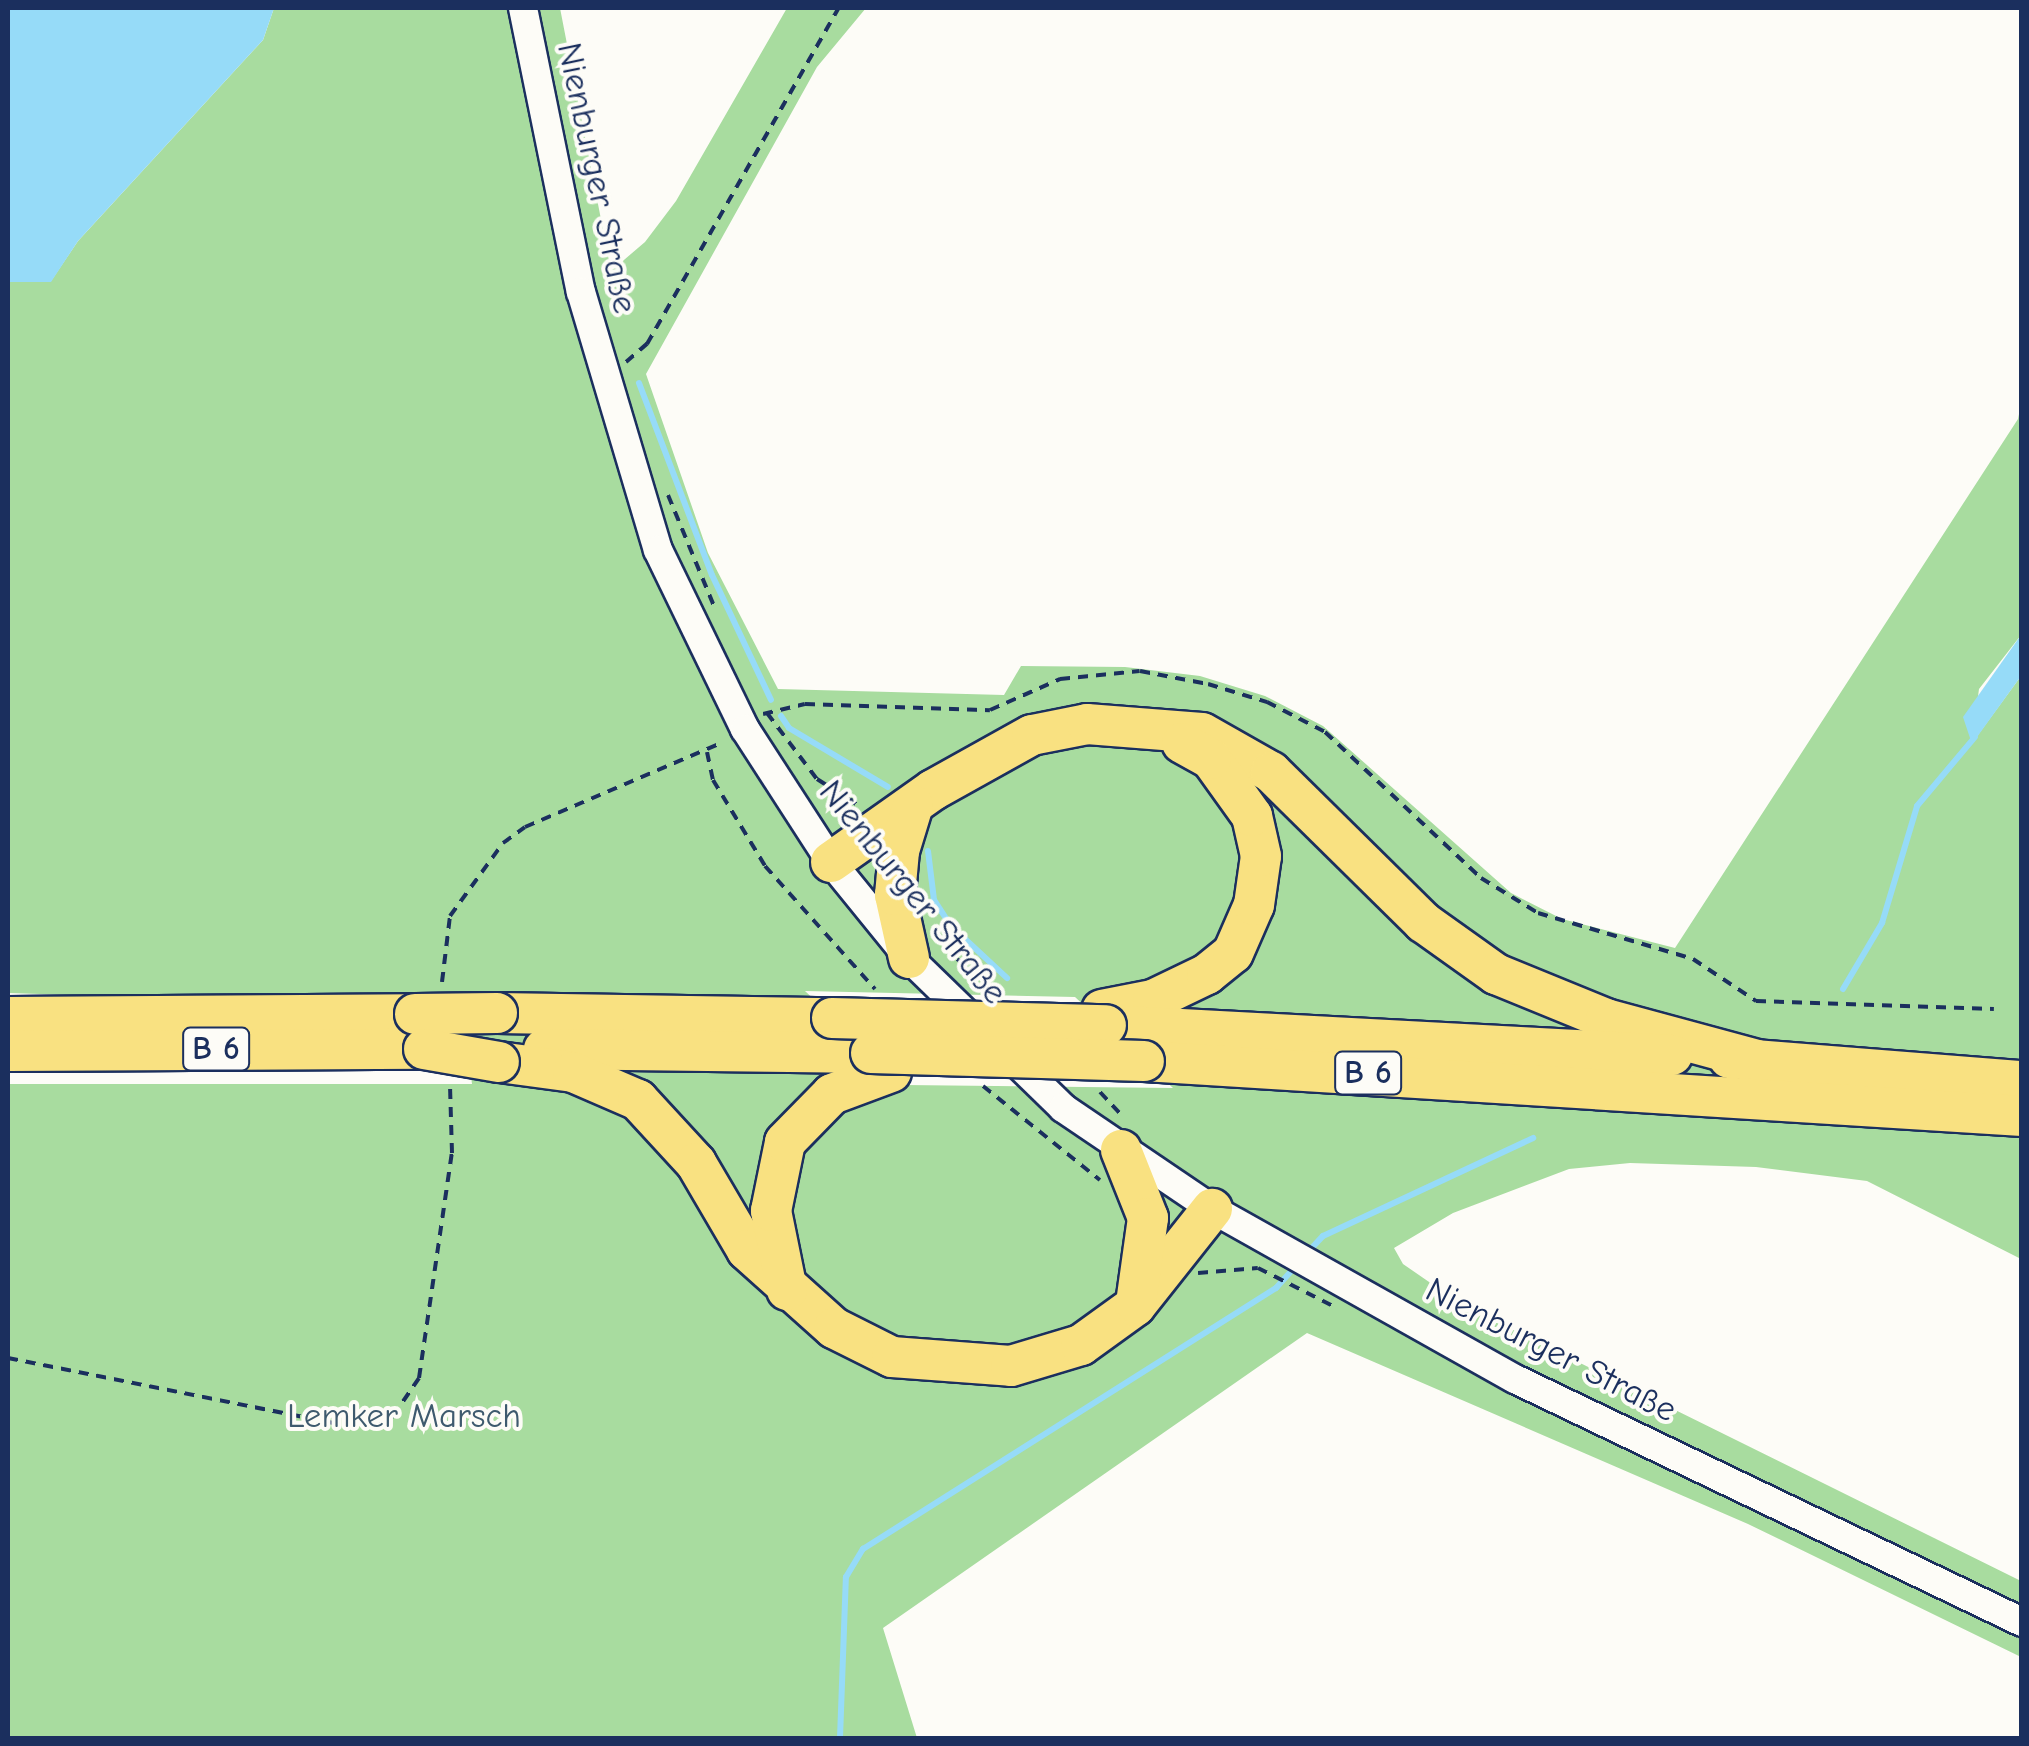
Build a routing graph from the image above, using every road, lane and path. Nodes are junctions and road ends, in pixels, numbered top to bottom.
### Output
1 (523, 8) edge
2 (840, 8) edge
3 (620, 366) dead end
4 (665, 486) dead end
5 (718, 614) dead end
6 (755, 720) junction
7 (1147, 724) junction
8 (914, 805) junction
9 (882, 829) junction
10 (831, 862) junction
11 (931, 924) dead end
12 (909, 958) junction
13 (441, 991) dead end
14 (1994, 1009) dead end
15 (8, 1017) edge
16 (1099, 1019) junction
17 (1001, 1024) junction
18 (498, 1042) junction
19 (8, 1051) edge
20 (1757, 1060) junction
21 (436, 1062) junction
22 (881, 1062) junction
23 (1093, 1080) dead end
24 (2022, 1081) edge
25 (2022, 1116) edge
26 (1126, 1137) junction
27 (1212, 1209) junction
28 (787, 1290) junction
29 (1136, 1306) junction
30 (8, 1358) edge
31 (2022, 1622) edge

1 - 6 street, Nienburger Straße
2 - 3 path
4 - 5 path
6 - 9 path
6 - 10 street, Nienburger Straße
6 - 13 path
6 - 14 path
7 - 8 highway
7 - 16 highway
7 - 20 highway
8 - 9 highway
8 - 12 highway
9 - 10 highway
10 - 12 street, Nienburger Straße
11 - 17 path
12 - 26 street, Nienburger Straße
15 - 18 highway, B 6, bridge
16 - 17 highway, B 6, bridge
16 - 20 highway, B 6
17 - 18 highway, B 6, bridge
17 - 22 highway, B 6, bridge
17 - 25 highway, B 6, bridge
18 - 21 highway, bridge
18 - 22 highway, B 6
18 - 28 highway
19 - 21 highway, B 6
20 - 24 highway, B 6
21 - 30 path
22 - 28 highway
23 - 26 path
26 - 27 street, Nienburger Straße
26 - 29 highway
27 - 29 highway
27 - 31 street, Nienburger Straße
28 - 29 highway

